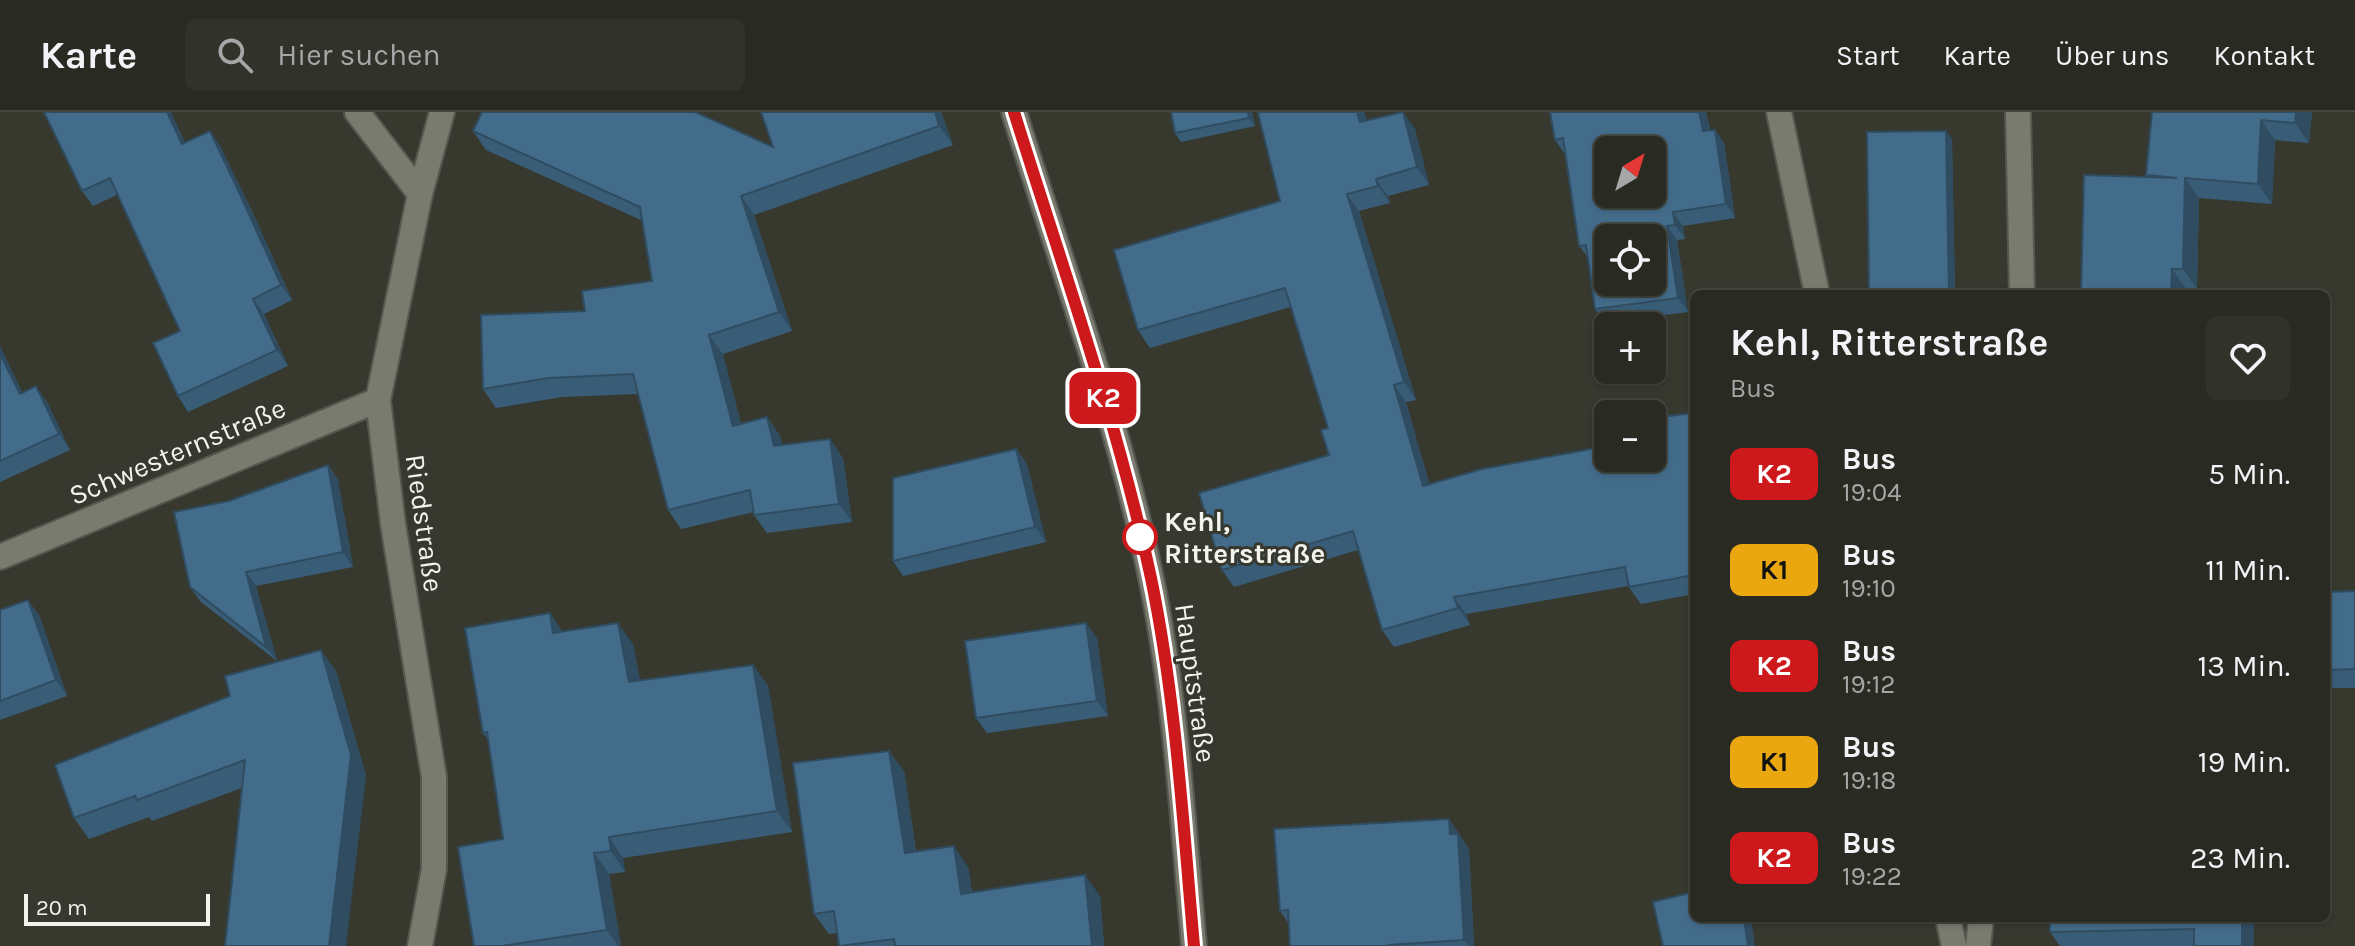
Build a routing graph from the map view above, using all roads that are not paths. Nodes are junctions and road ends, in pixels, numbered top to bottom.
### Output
1 (357, 112) edge
2 (442, 112) edge
3 (1014, 112) edge
4 (1779, 112) edge
5 (2018, 112) edge
6 (420, 194) junction
7 (1816, 290) edge
8 (2022, 290) edge
9 (378, 400) junction
10 (0, 557) edge
11 (1949, 922) edge
12 (1981, 922) edge
13 (420, 946) edge
14 (1194, 946) edge
15 (1954, 946) edge
16 (1978, 946) edge

1 - 6 street
2 - 6 street, Riedstraße
3 - 14 street, Hauptstraße
4 - 7 street
5 - 8 street
6 - 9 street, Riedstraße
9 - 10 street, Schwesternstraße
9 - 13 street, Riedstraße
11 - 15 street
12 - 16 street

